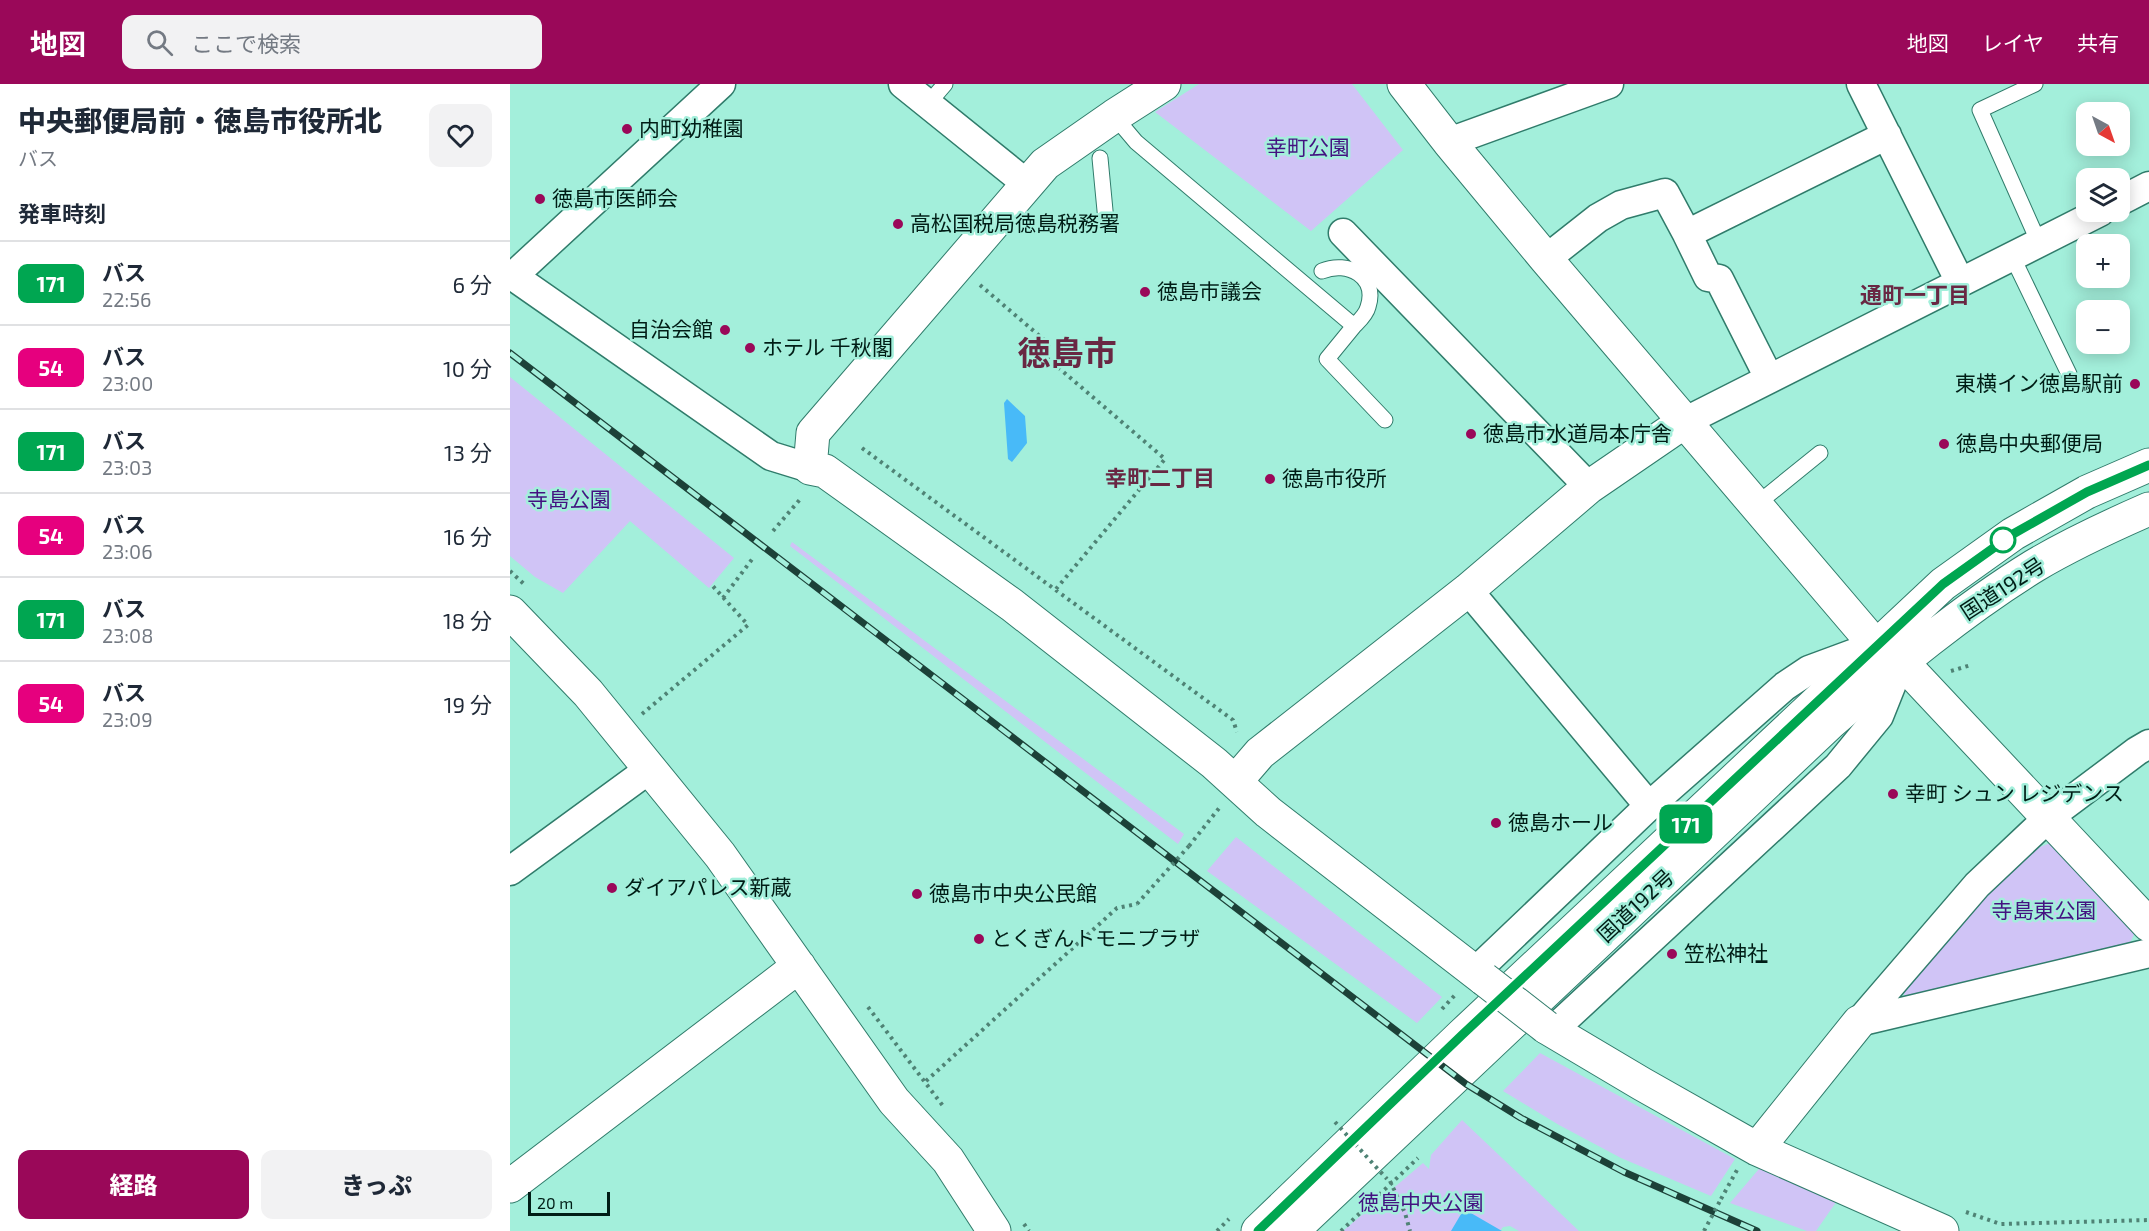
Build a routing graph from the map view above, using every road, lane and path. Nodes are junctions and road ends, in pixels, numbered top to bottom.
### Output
1 (721, 84) edge
2 (903, 84) edge
3 (1164, 84) edge
4 (1404, 84) edge
5 (1609, 84) edge
6 (1861, 84) edge
7 (2035, 84) edge
8 (936, 95) edge
9 (1114, 116) junction
10 (1887, 135) junction
11 (1449, 142) junction
12 (1100, 158) dead end
13 (1027, 184) junction
14 (2149, 186) edge
15 (2130, 196) edge
16 (1106, 221) dead end
17 (2080, 222) edge
18 (1343, 233) dead end
19 (1687, 234) junction
20 (2039, 243) junction
21 (2012, 256) junction
22 (1546, 259) junction
23 (1322, 271) dead end
24 (511, 275) edge
25 (975, 280) dead end
26 (1960, 282) junction
27 (1354, 326) junction
28 (2069, 374) dead end
29 (1769, 378) junction
30 (1386, 420) dead end
31 (1684, 422) junction
32 (862, 448) dead end
33 (1820, 453) dead end
34 (2149, 465) edge
35 (810, 468) junction
36 (1589, 487) junction
37 (798, 501) dead end
38 (1757, 504) junction
39 (2149, 509) edge
40 (773, 531) dead end
41 (753, 558) dead end
42 (711, 584) dead end
43 (1056, 589) junction
44 (1468, 590) junction
45 (723, 598) junction
46 (510, 612) edge
47 (1888, 653) junction
48 (1971, 664) dead end
49 (1946, 672) dead end
50 (621, 732) junction
51 (1243, 736) dead end
52 (2149, 744) edge
53 (651, 768) junction
54 (1229, 793) junction
55 (1649, 806) junction
56 (2049, 817) junction
57 (510, 871) edge
58 (2149, 925) edge
59 (2149, 953) edge
60 (799, 966) junction
61 (1479, 976) junction
62 (1859, 1022) junction
63 (1549, 1029) junction
64 (926, 1081) dead end
65 (894, 1101) junction
66 (1335, 1122) dead end
67 (1749, 1156) junction
68 (1408, 1167) dead end
69 (1392, 1183) junction
70 (510, 1186) edge
71 (1948, 1220) edge
72 (2149, 1220) edge
73 (971, 1231) edge
74 (994, 1231) edge
75 (1258, 1231) edge
76 (1292, 1231) edge
77 (1341, 1231) edge
78 (1410, 1231) edge
79 (1704, 1231) edge

1 - 24 street
2 - 8 street
3 - 9 main road
4 - 11 main road
5 - 11 street
6 - 10 street
7 - 20 lane
8 - 13 street
9 - 13 main road
9 - 27 lane
10 - 19 street
10 - 26 street
11 - 22 main road
12 - 16 lane
13 - 35 main road
14 - 15 street
17 - 20 street
18 - 36 street
19 - 22 street
19 - 29 street
20 - 21 street
21 - 26 street
21 - 28 lane
22 - 31 main road
23 - 27 lane
24 - 35 street
25 - 43 path
26 - 29 street
27 - 30 lane
29 - 31 street
31 - 36 main road
31 - 38 main road
32 - 43 path
33 - 38 lane
34 - 47 main road, 国道192号
35 - 54 main road
36 - 44 main road
37 - 40 path
38 - 47 main road
39 - 47 main road, 国道192号
41 - 45 path
42 - 45 path
43 - 51 path
44 - 54 main road
44 - 55 street
45 - 50 path
46 - 50 main road
47 - 55 street
47 - 56 main road
47 - 63 street
47 - 75 main road, 国道192号
47 - 76 main road, 国道192号
48 - 49 path
50 - 53 main road
52 - 56 street
53 - 57 street
53 - 60 main road
54 - 61 main road
54 - 64 path, bridge
55 - 61 street
56 - 58 main road
56 - 62 street
59 - 62 street
60 - 65 main road
60 - 70 main road
61 - 63 main road, bridge
62 - 67 main road
63 - 67 main road
65 - 73 main road
65 - 74 main road
66 - 69 path, bridge
67 - 71 main road
67 - 79 path, bridge
68 - 69 path
69 - 77 path
69 - 78 path
71 - 72 path

